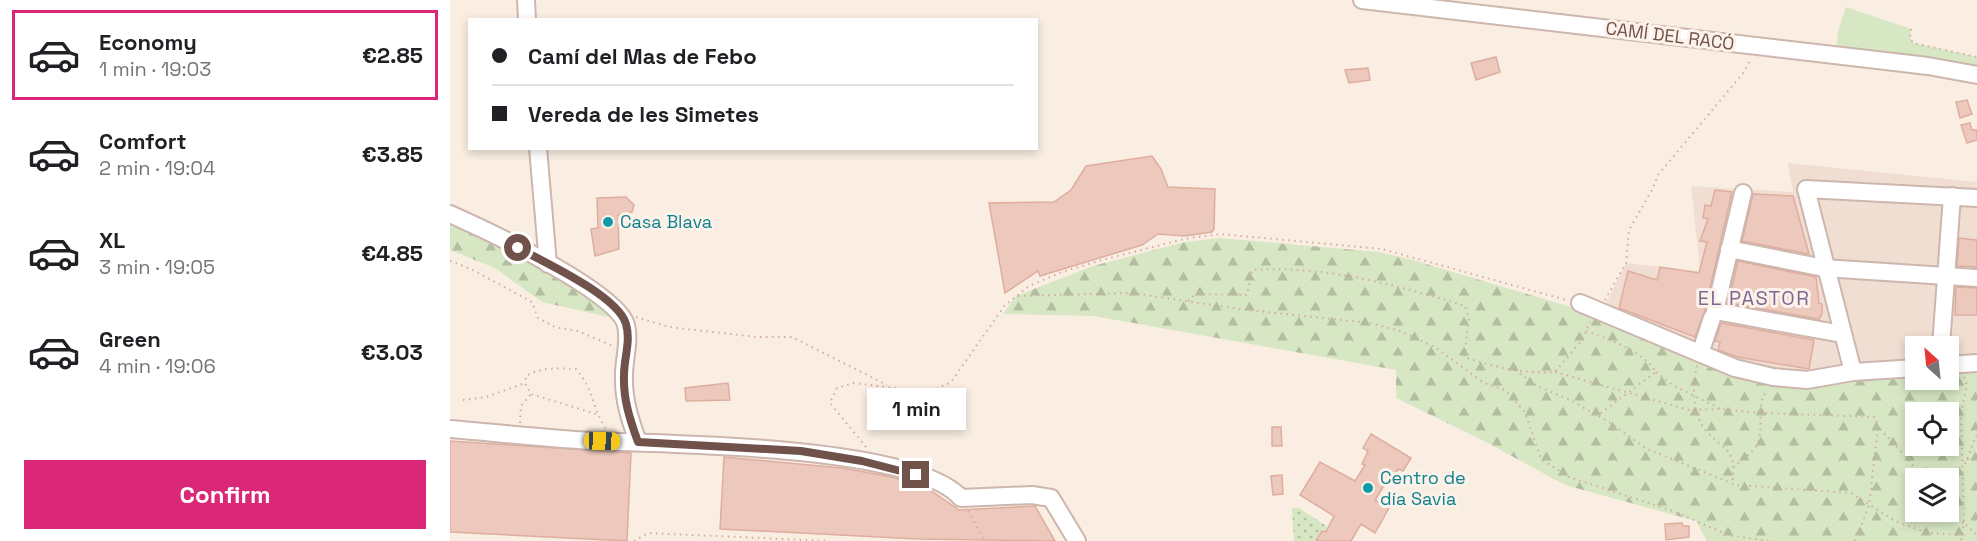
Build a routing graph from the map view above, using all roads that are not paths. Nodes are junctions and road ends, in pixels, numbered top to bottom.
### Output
1 (526, 0) edge
2 (1362, 0) edge
3 (527, 18) edge
4 (1977, 75) edge
5 (538, 150) edge
6 (1743, 193) dead end
7 (1952, 196) junction
8 (1977, 198) edge
9 (450, 214) edge
10 (1729, 249) junction
11 (548, 264) junction
12 (1824, 268) junction
13 (1947, 276) junction
14 (1977, 278) edge
15 (1580, 303) road end
16 (1714, 315) junction
17 (1842, 334) junction
18 (1942, 336) edge
19 (1701, 351) junction
20 (1977, 363) edge
21 (1959, 364) edge
22 (1905, 369) edge
23 (1853, 372) junction
24 (450, 429) edge
25 (638, 442) junction
26 (1077, 541) edge

1 - 3 street
2 - 4 street, CAMÍ DEL RACÓ
5 - 11 street
6 - 10 street
7 - 8 street
7 - 12 street
7 - 13 street
9 - 11 street
10 - 12 street
10 - 16 street
11 - 25 street
12 - 13 street
12 - 17 street
13 - 14 street
13 - 18 street
15 - 19 street
16 - 17 street
16 - 19 street
17 - 23 street
19 - 23 street
20 - 21 street
22 - 23 street
24 - 25 street
25 - 26 street

